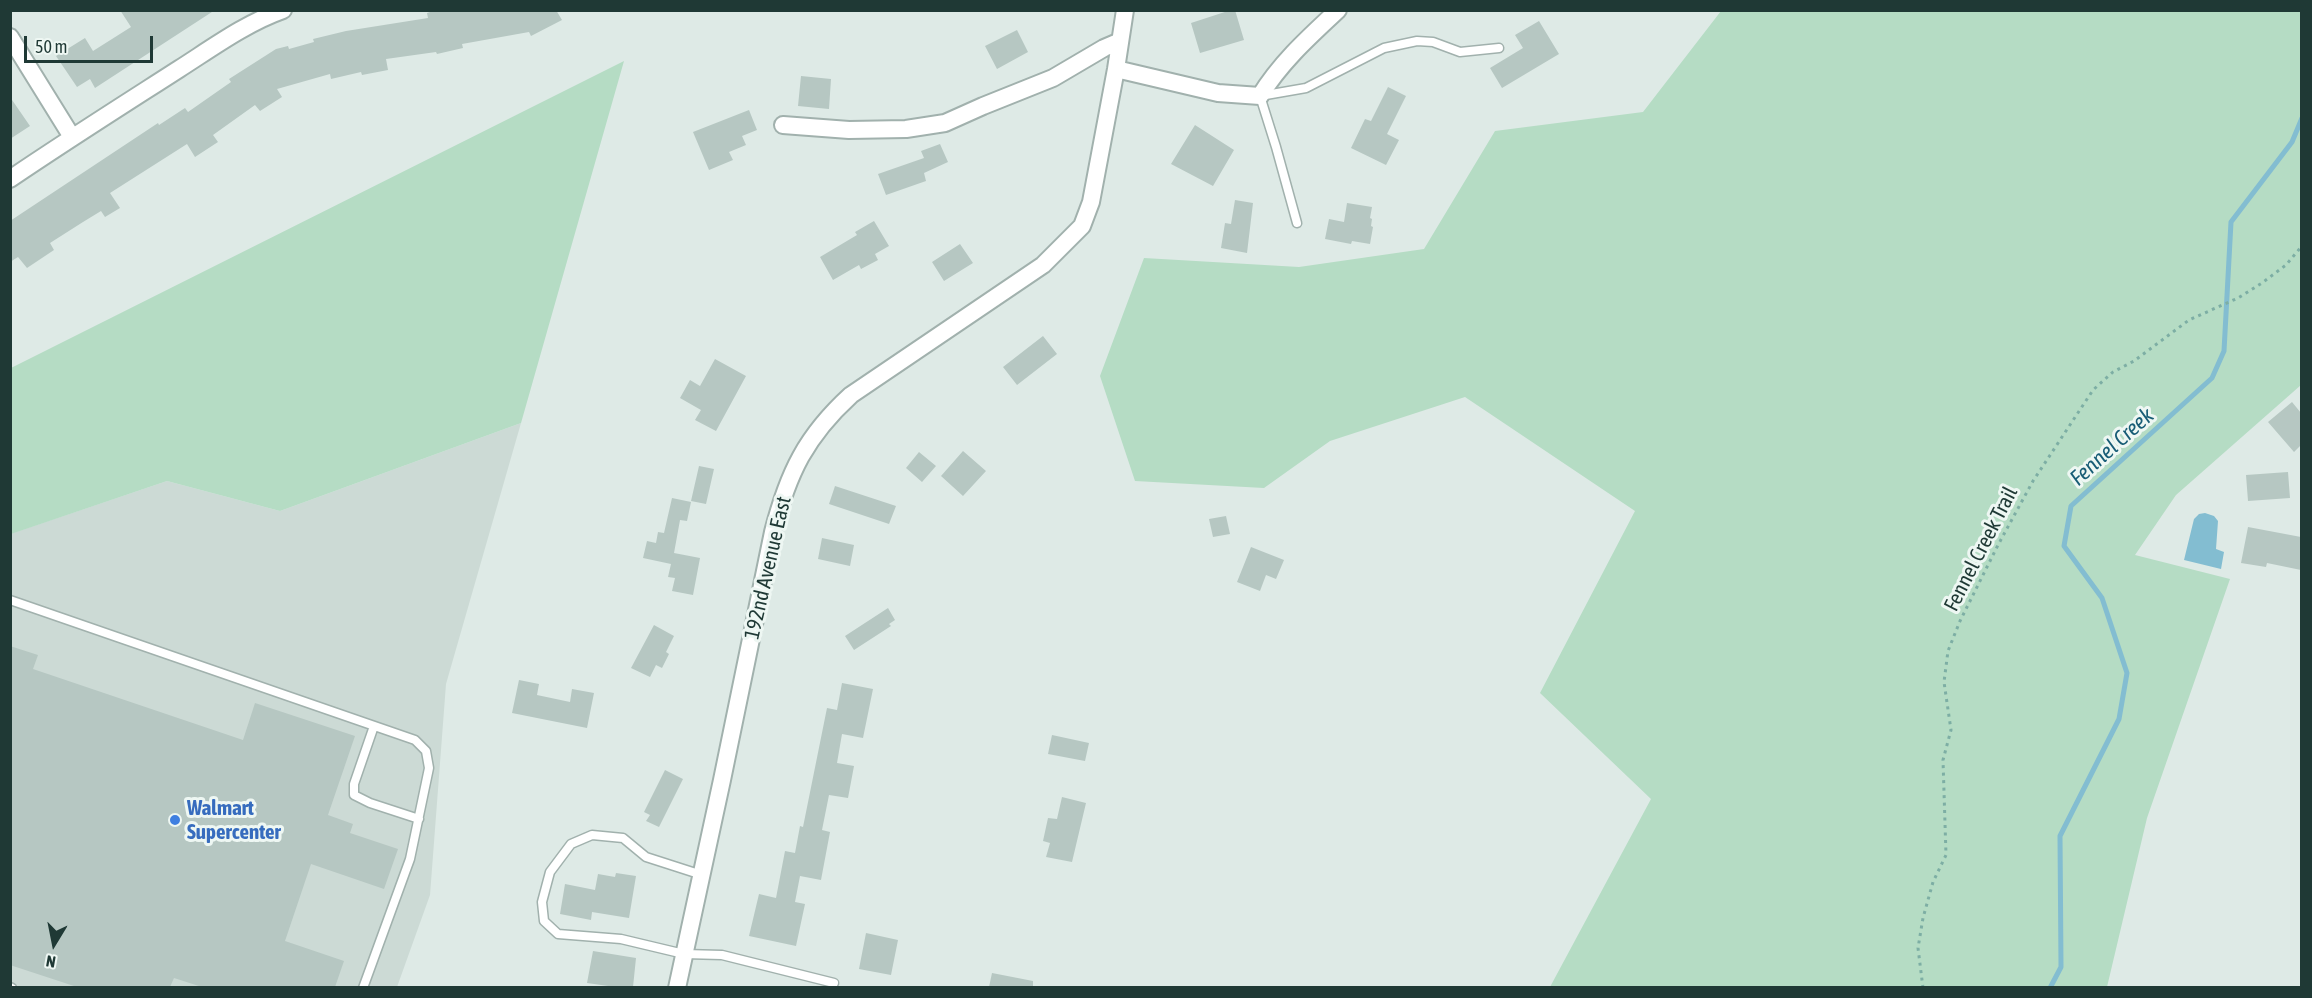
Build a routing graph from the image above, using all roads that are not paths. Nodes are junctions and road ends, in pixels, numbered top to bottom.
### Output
1 (283, 10) edge
2 (1125, 10) edge
3 (1338, 10) edge
4 (10, 37) edge
5 (1119, 42) junction
6 (1499, 48) dead end
7 (1116, 69) junction
8 (1260, 96) junction
9 (783, 125) dead end
10 (72, 137) junction
11 (10, 179) edge
12 (1297, 223) dead end
13 (10, 600) edge
14 (374, 726) junction
15 (419, 819) junction
16 (702, 875) junction
17 (684, 954) junction
18 (834, 983) dead end
19 (363, 987) edge
20 (677, 987) edge

1 - 10 street
2 - 5 street
3 - 8 street
4 - 10 street
5 - 7 street, 192nd Avenue East
5 - 9 street
6 - 8 lane
7 - 8 street
7 - 16 street, 192nd Avenue East
8 - 12 lane
10 - 11 street
13 - 14 lane
14 - 15 lane
14 - 15 lane
15 - 19 lane
16 - 17 street, 192nd Avenue East
16 - 17 lane
17 - 18 lane
17 - 20 street, 192nd Avenue East

